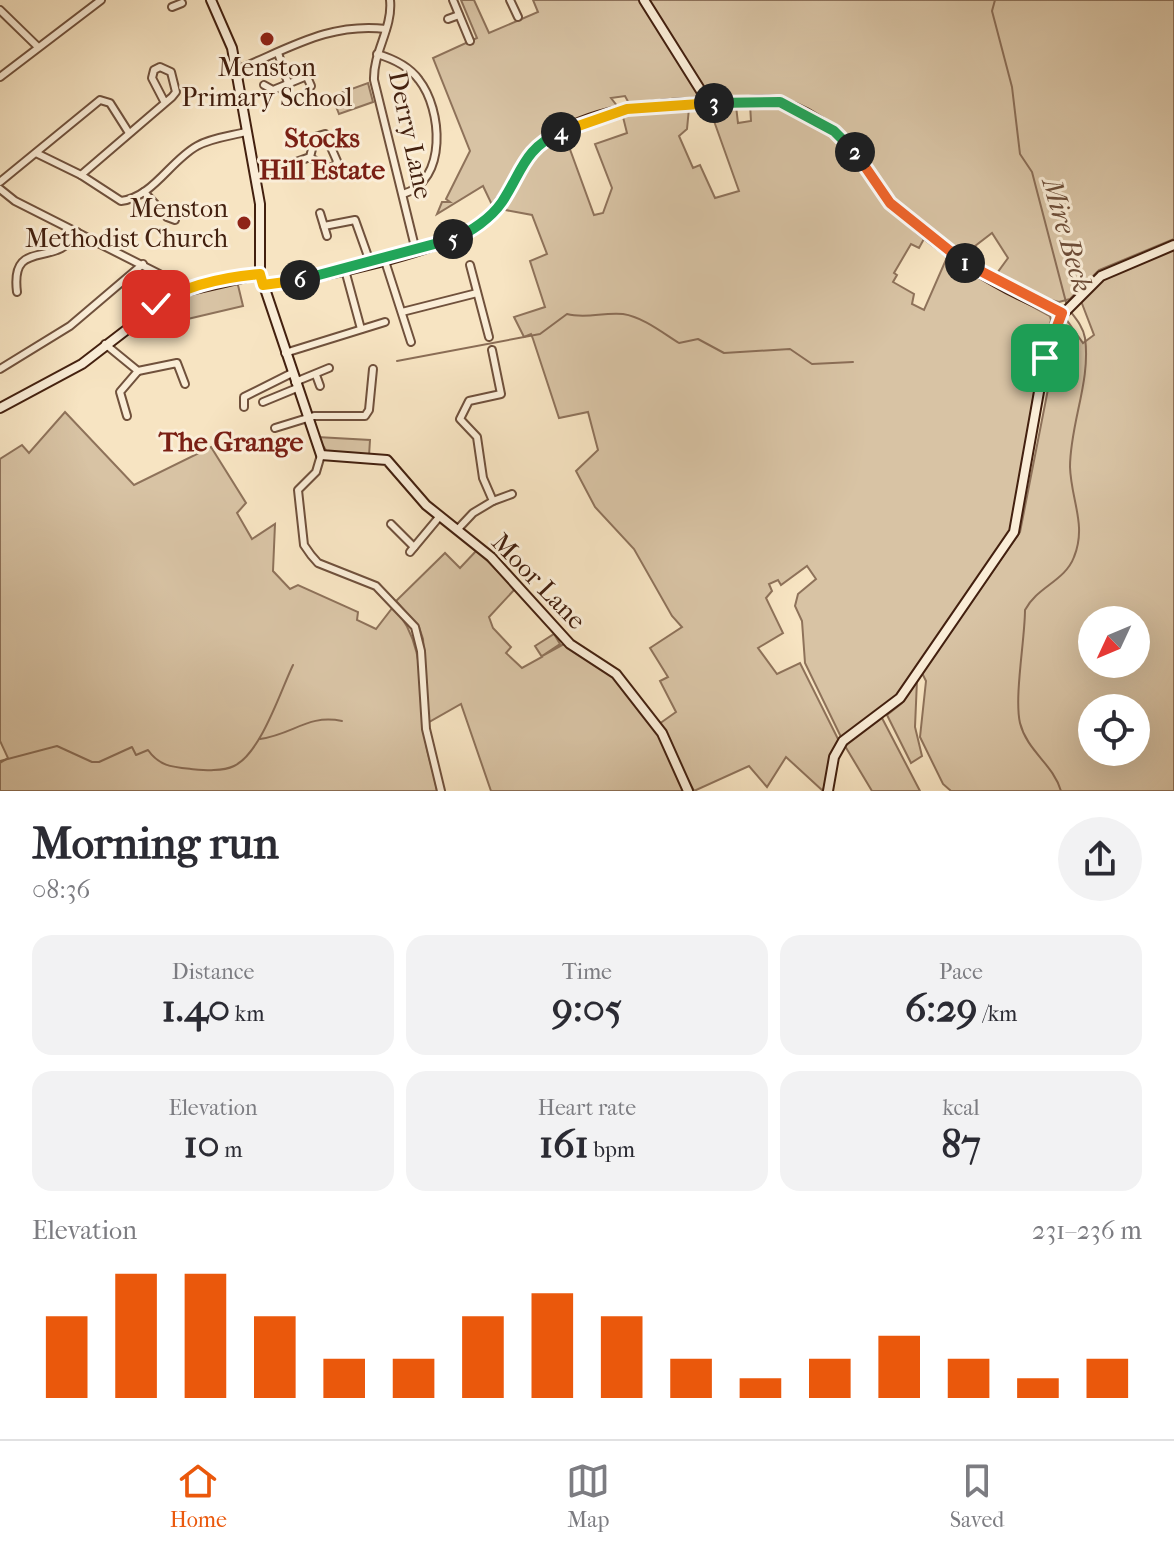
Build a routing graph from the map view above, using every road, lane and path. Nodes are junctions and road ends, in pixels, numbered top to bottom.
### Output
1 (211, 0) edge
2 (390, 0) edge
3 (453, 0) edge
4 (510, 0) edge
5 (644, 0) edge
6 (98, 1) edge
7 (183, 4) edge
8 (172, 7) dead end
9 (0, 10) edge
10 (459, 15) junction
11 (518, 17) dead end
12 (448, 19) dead end
13 (386, 29) junction
14 (470, 41) dead end
15 (37, 46) junction
16 (278, 53) junction
17 (377, 54) junction
18 (234, 71) junction
19 (0, 77) edge
20 (288, 83) junction
21 (264, 85) dead end
22 (311, 86) dead end
23 (273, 90) junction
24 (276, 99) dead end
25 (708, 102) junction
26 (165, 103) junction
27 (246, 132) junction
28 (129, 133) junction
29 (36, 153) junction
30 (310, 157) junction
31 (81, 175) junction
32 (255, 177) junction
33 (0, 182) edge
34 (0, 189) edge
35 (144, 192) junction
36 (403, 194) junction
37 (320, 213) dead end
38 (175, 220) dead end
39 (324, 226) junction
40 (77, 232) junction
41 (327, 236) dead end
42 (1174, 245) edge
43 (416, 251) junction
44 (384, 258) junction
45 (370, 262) junction
46 (143, 264) junction
47 (470, 265) dead end
48 (345, 270) junction
49 (260, 274) junction
50 (263, 285) junction
51 (187, 288) junction
52 (17, 292) dead end
53 (477, 293) junction
54 (402, 312) junction
55 (1062, 313) junction
56 (385, 322) dead end
57 (361, 329) junction
58 (489, 337) dead end
59 (411, 342) dead end
60 (105, 344) junction
61 (492, 350) dead end
62 (285, 353) junction
63 (329, 368) dead end
64 (0, 369) edge
65 (373, 369) dead end
66 (138, 371) junction
67 (316, 375) junction
68 (295, 381) junction
69 (185, 384) dead end
70 (320, 386) dead end
71 (263, 402) dead end
72 (244, 407) dead end
73 (0, 408) edge
74 (127, 416) dead end
75 (307, 418) junction
76 (275, 428) dead end
77 (321, 455) junction
78 (512, 494) dead end
79 (493, 501) junction
80 (440, 516) junction
81 (391, 524) dead end
82 (457, 530) junction
83 (441, 791) edge
84 (688, 791) edge
85 (828, 791) edge

1 - 18 street
2 - 13 street, Derry Lane
3 - 10 street
4 - 11 street
5 - 25 street
6 - 15 street
7 - 8 street
9 - 15 street
10 - 12 street
10 - 14 street
13 - 16 street
13 - 17 street, Derry Lane
15 - 19 street
16 - 18 street
16 - 20 street
17 - 36 street, Derry Lane
17 - 36 street
18 - 27 street
20 - 22 street
20 - 23 street
21 - 23 street
23 - 24 street
25 - 43 street
25 - 55 street
26 - 26 street
26 - 28 street
27 - 32 street
27 - 35 street
28 - 29 street
28 - 31 street
29 - 31 street
29 - 33 street
30 - 30 street
30 - 32 street
31 - 35 street
32 - 49 street
34 - 40 street
35 - 38 street
36 - 43 street, Derry Lane
37 - 39 street
39 - 41 street
39 - 45 street
40 - 46 street
40 - 52 street
42 - 55 street
43 - 44 street
44 - 45 street
44 - 54 street
45 - 48 street
46 - 51 street
46 - 64 street
47 - 53 street
48 - 50 street
48 - 57 street
49 - 50 street
49 - 51 street
50 - 62 street
51 - 60 street
53 - 54 street
53 - 58 street
54 - 59 street
55 - 85 street
56 - 57 street
57 - 62 street
60 - 66 street
60 - 73 street
61 - 79 street
62 - 68 street
63 - 67 street
65 - 75 street
66 - 69 street
66 - 74 street
67 - 68 street
67 - 70 street
68 - 71 street
68 - 72 street
68 - 75 street
75 - 76 street
75 - 77 street
77 - 80 street, Moor Lane
77 - 83 street
78 - 79 street
79 - 82 street
80 - 81 street
80 - 82 street, Moor Lane
82 - 84 street, Moor Lane

